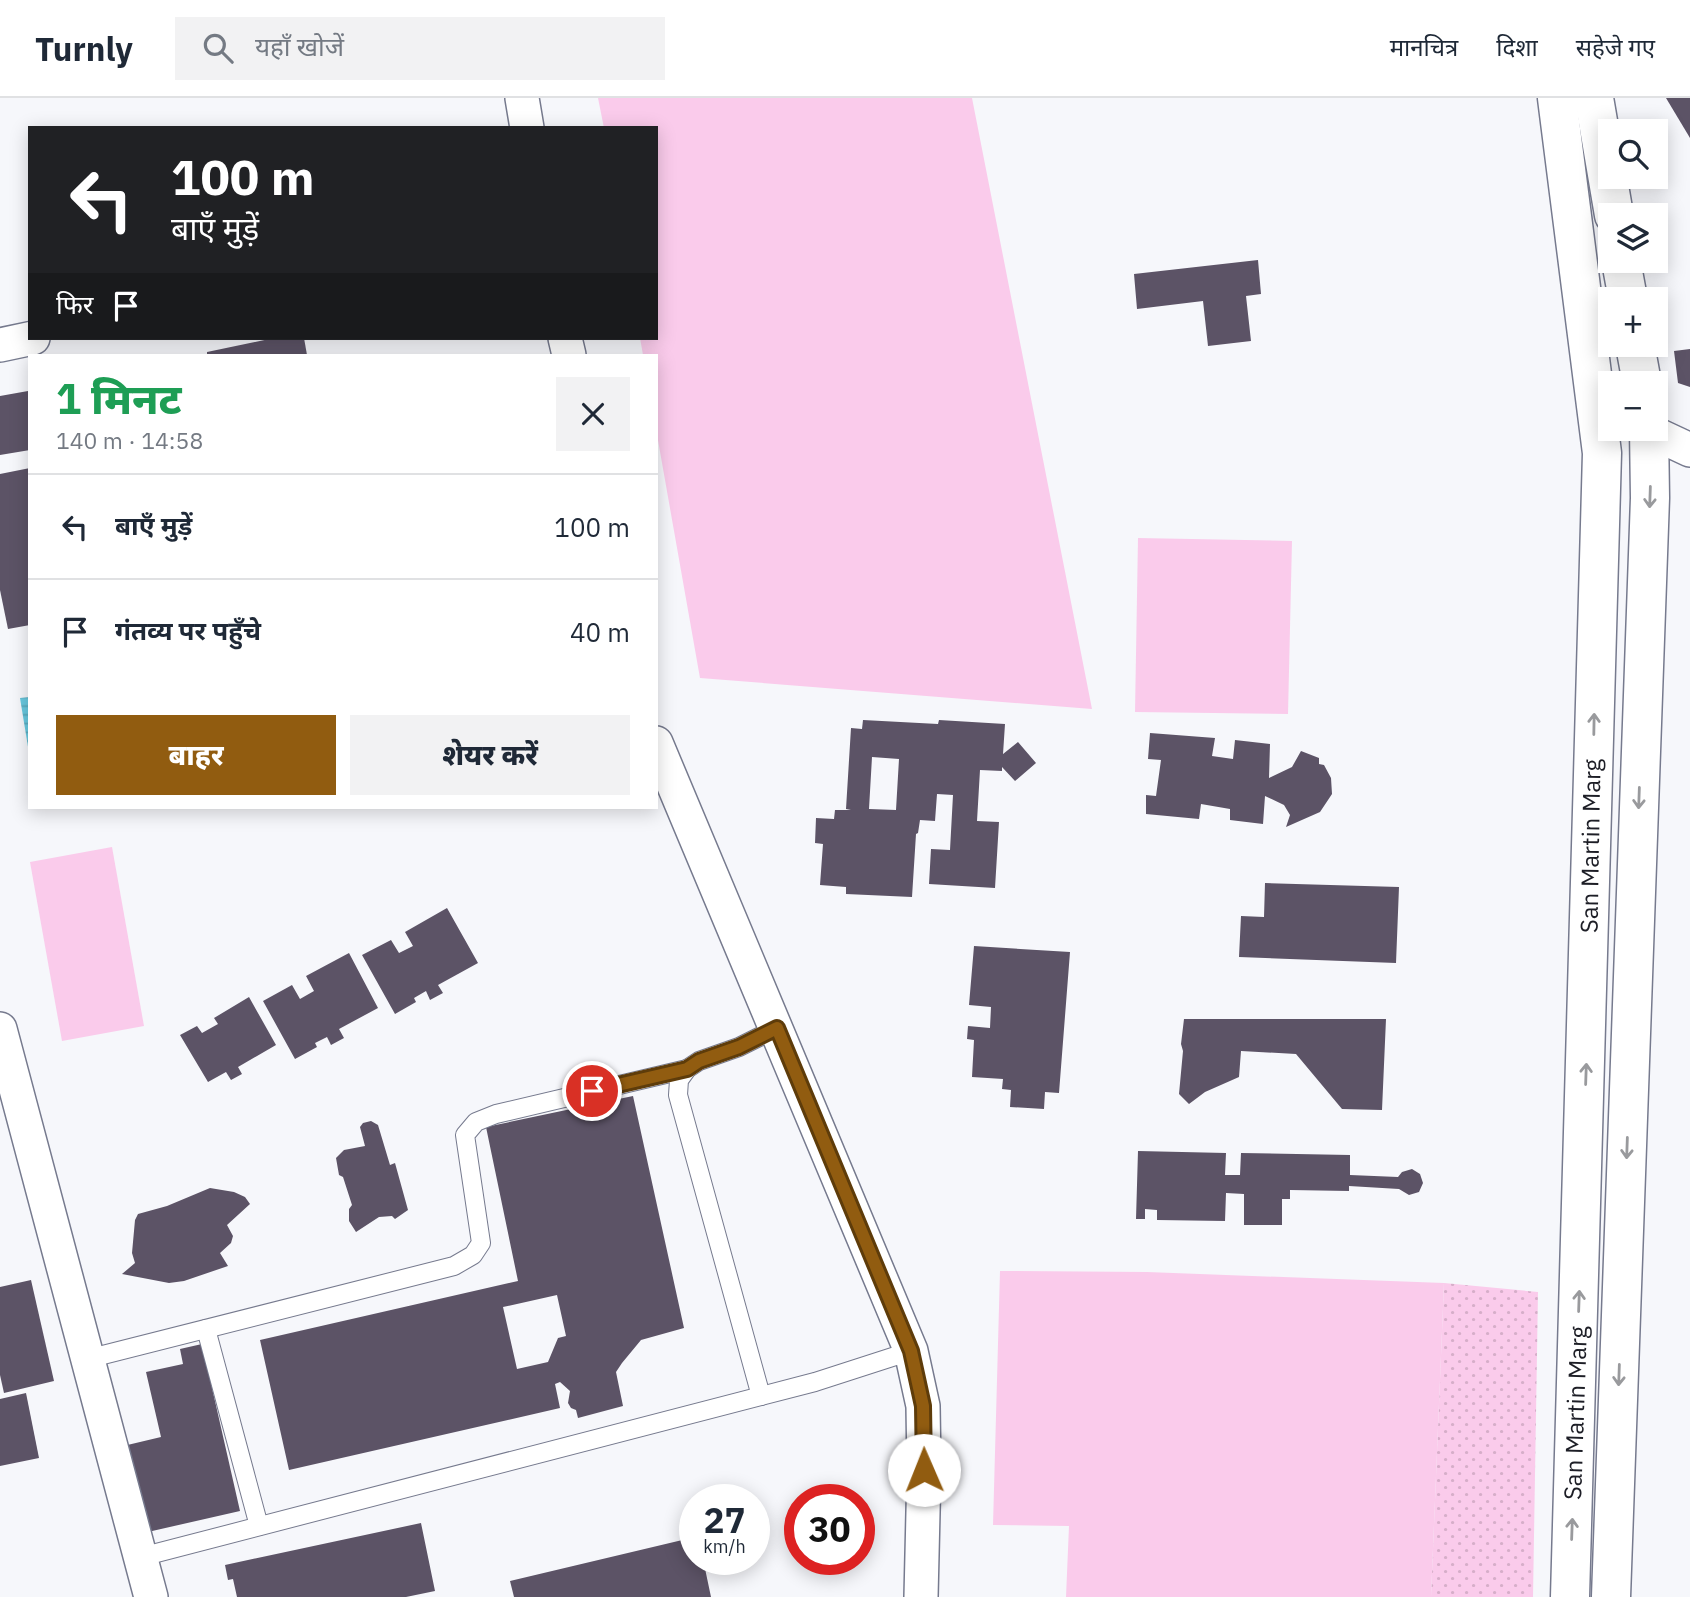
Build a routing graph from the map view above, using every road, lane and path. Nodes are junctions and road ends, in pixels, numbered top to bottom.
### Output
1 (522, 98) edge
2 (1557, 98) edge
3 (1594, 98) edge
4 (527, 126) edge
5 (1612, 203) edge
6 (28, 339) edge
7 (0, 345) edge
8 (1598, 371) edge
9 (1668, 439) edge
10 (1603, 441) edge
11 (1648, 441) edge
12 (1690, 450) edge
13 (658, 748) edge
14 (777, 1028) junction
15 (1, 1041) edge
16 (687, 1069) junction
17 (206, 1329) junction
18 (911, 1351) junction
19 (88, 1359) junction
20 (761, 1396) junction
21 (259, 1526) junction
22 (141, 1557) junction
23 (151, 1597) edge
24 (921, 1597) edge
25 (1570, 1597) edge
26 (1611, 1597) edge

1 - 4 street
2 - 8 street, San Martin Marg
3 - 5 street
6 - 7 street
9 - 12 street
25 -> 10 street, San Martin Marg
11 -> 26 street, San Martin Marg
13 - 14 street
14 - 16 lane
14 - 18 street
15 - 19 street
16 - 17 lane
16 - 20 lane
17 - 19 lane
17 - 21 lane
18 - 20 lane
18 - 24 street
19 - 22 street
20 - 21 lane
21 - 22 lane
22 - 23 street

